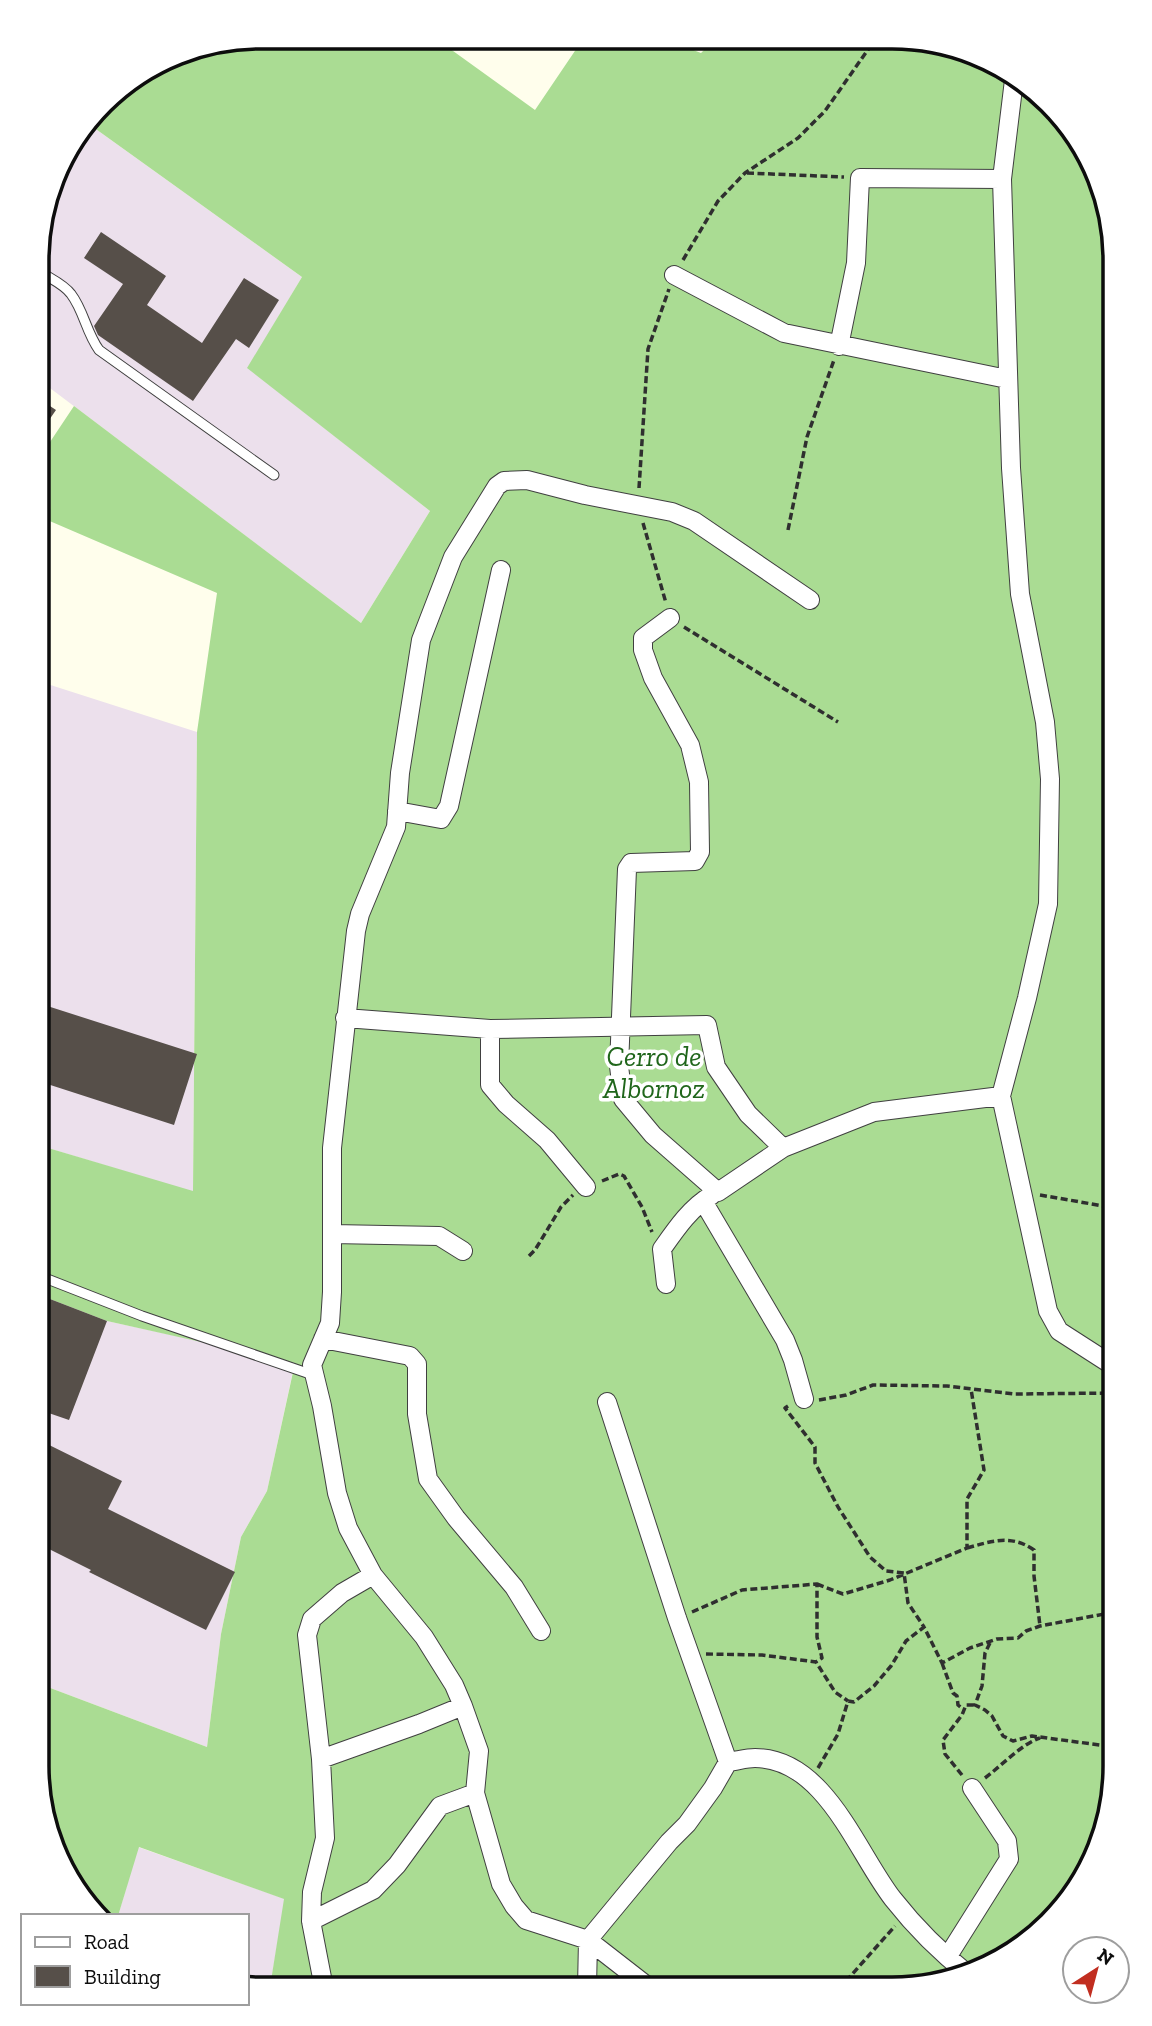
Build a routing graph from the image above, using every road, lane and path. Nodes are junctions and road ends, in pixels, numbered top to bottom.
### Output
1 (868, 49) edge
2 (1013, 88) edge
3 (745, 173) junction
4 (860, 178) junction
5 (1002, 179) junction
6 (674, 275) junction
7 (49, 278) edge
8 (839, 346) junction
9 (1007, 379) junction
10 (274, 475) dead end
11 (638, 505) junction
12 (788, 530) dead end
13 (501, 570) dead end
14 (810, 600) dead end
15 (670, 618) junction
16 (838, 722) dead end
17 (397, 811) junction
18 (345, 1018) junction
19 (620, 1027) junction
20 (490, 1029) junction
21 (1001, 1096) junction
22 (783, 1148) junction
23 (586, 1187) junction
24 (1024, 1192) junction
25 (711, 1196) junction
26 (1103, 1206) edge
27 (332, 1234) junction
28 (662, 1249) junction
29 (463, 1251) dead end
30 (528, 1256) dead end
31 (49, 1280) edge
32 (666, 1284) dead end
33 (323, 1339) junction
34 (1103, 1359) edge
35 (313, 1375) junction
36 (971, 1389) junction
37 (1103, 1393) edge
38 (804, 1399) junction
39 (607, 1402) dead end
40 (967, 1548) junction
41 (904, 1573) junction
42 (373, 1575) junction
43 (817, 1584) junction
44 (1103, 1614) edge
45 (677, 1618) junction
46 (1040, 1626) junction
47 (923, 1627) junction
48 (541, 1631) dead end
49 (990, 1641) junction
50 (690, 1654) junction
51 (816, 1662) junction
52 (942, 1663) junction
53 (848, 1701) junction
54 (975, 1705) junction
55 (463, 1706) junction
56 (964, 1710) junction
57 (1042, 1738) junction
58 (1103, 1746) edge
59 (321, 1759) junction
60 (728, 1762) junction
61 (811, 1783) junction
62 (972, 1788) junction
63 (475, 1793) junction
64 (906, 1913) junction
65 (311, 1921) junction
66 (588, 1941) junction
67 (948, 1956) junction
68 (959, 1966) edge
69 (322, 1977) edge
70 (587, 1977) edge
71 (635, 1977) edge
72 (850, 1977) edge

1 - 3 path
2 - 5 street
3 - 4 path
3 - 6 path
4 - 5 street
4 - 8 street
5 - 9 street
6 - 8 street
6 - 11 path
7 - 10 lane
8 - 9 street
8 - 12 path
9 - 21 street
11 - 14 street
11 - 15 path
11 - 17 street
13 - 17 street
15 - 16 path
15 - 19 street
17 - 18 street
18 - 20 street
18 - 27 street
19 - 20 street
19 - 22 street
19 - 25 street
20 - 23 street
21 - 22 street
21 - 24 street
22 - 25 street
23 - 28 path
23 - 30 path
24 - 26 path
24 - 34 street
25 - 28 street
25 - 38 street
27 - 29 street
27 - 33 street
28 - 32 street
31 - 35 lane
33 - 35 street
33 - 48 street
35 - 42 street
36 - 37 path
36 - 38 path
36 - 40 path
38 - 41 path
39 - 45 street
40 - 41 path
40 - 46 path
41 - 43 path
41 - 47 path
42 - 55 street
42 - 59 street
43 - 45 path
43 - 51 path
44 - 46 path
45 - 50 street
46 - 49 path
47 - 52 path
47 - 53 path
49 - 52 path
49 - 54 path
50 - 51 path
50 - 60 street
51 - 53 path
52 - 56 path
53 - 61 path
54 - 56 path
54 - 57 path
55 - 59 street
55 - 63 street
56 - 62 path
57 - 58 path
57 - 62 path
59 - 65 street
60 - 61 street
60 - 66 street
61 - 64 street
62 - 67 street
63 - 65 street
63 - 66 street
64 - 67 street
64 - 72 path
65 - 69 street
66 - 70 street
66 - 71 street
67 - 68 street

